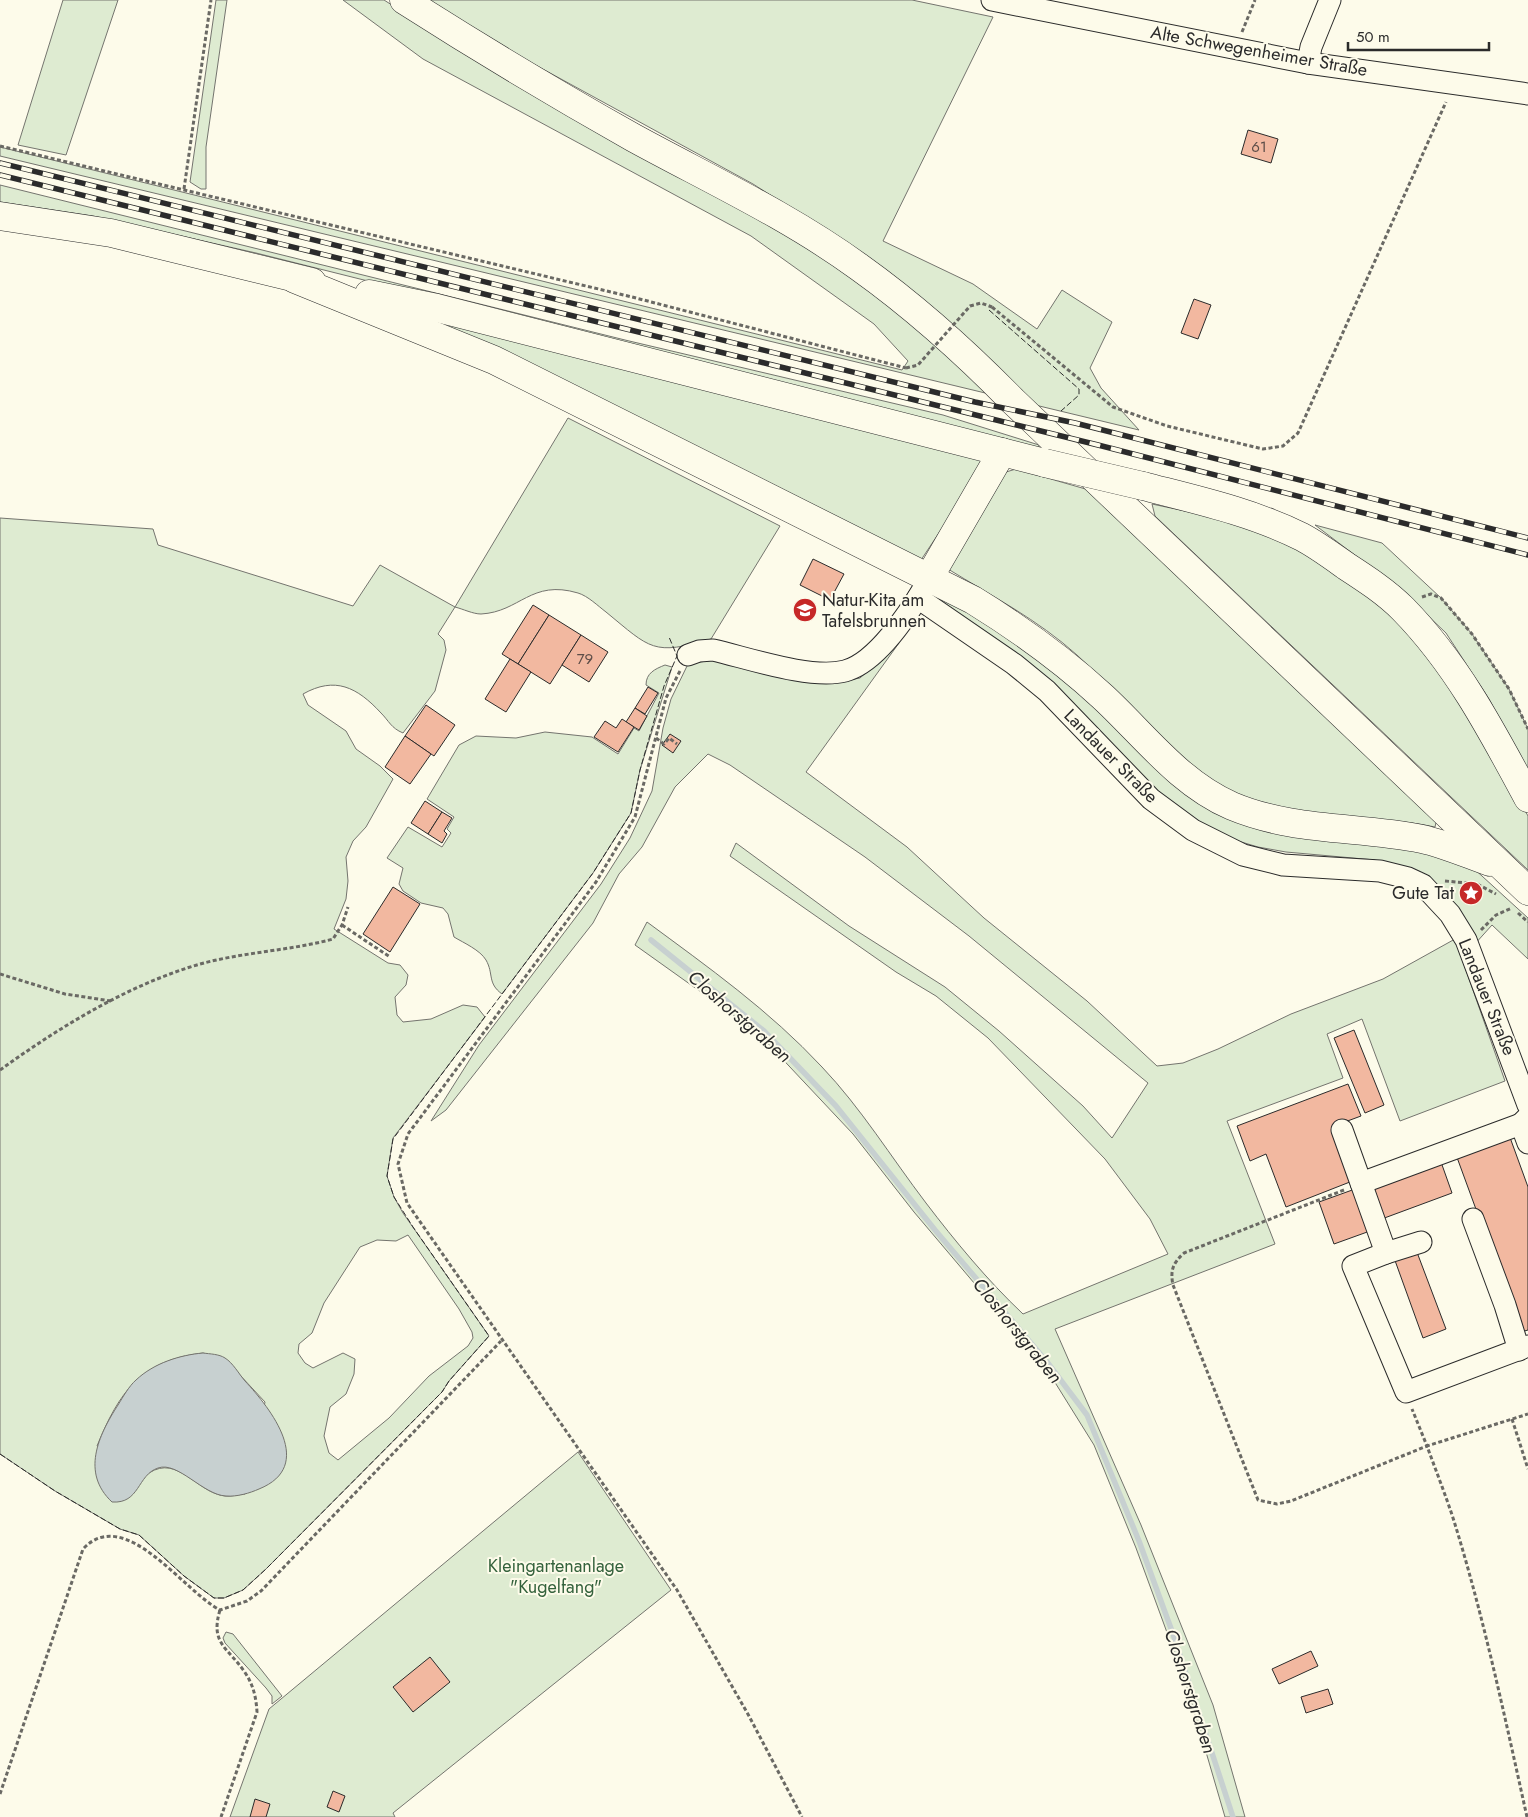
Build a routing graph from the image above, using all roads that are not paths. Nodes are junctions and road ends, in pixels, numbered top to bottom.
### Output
1 (404, 0) edge
2 (992, 0) edge
3 (1330, 0) edge
4 (1308, 63) junction
5 (1528, 94) edge
6 (0, 216) edge
7 (295, 279) junction
8 (1002, 452) junction
9 (924, 587) junction
10 (688, 654) road end
11 (1528, 798) edge
12 (1498, 865) junction
13 (1516, 901) edge
14 (1526, 1116) edge
15 (1342, 1130) dead end
16 (1360, 1183) junction
17 (1473, 1220) dead end
18 (1421, 1242) dead end
19 (1386, 1253) junction
20 (1523, 1348) edge

1 - 12 main road
2 - 4 lane, Alte Schwegenheimer Straße
3 - 4 lane
4 - 5 lane, Alte Schwegenheimer Straße
6 - 7 main road
7 - 8 main road
7 - 9 main road
8 - 9 main road
8 - 11 main road, bridge
9 - 10 lane
9 - 12 main road
9 - 14 lane, Landauer Straße
12 - 13 main road
14 - 16 lane
15 - 16 lane
16 - 19 lane
17 - 20 lane
18 - 19 lane
19 - 20 lane

